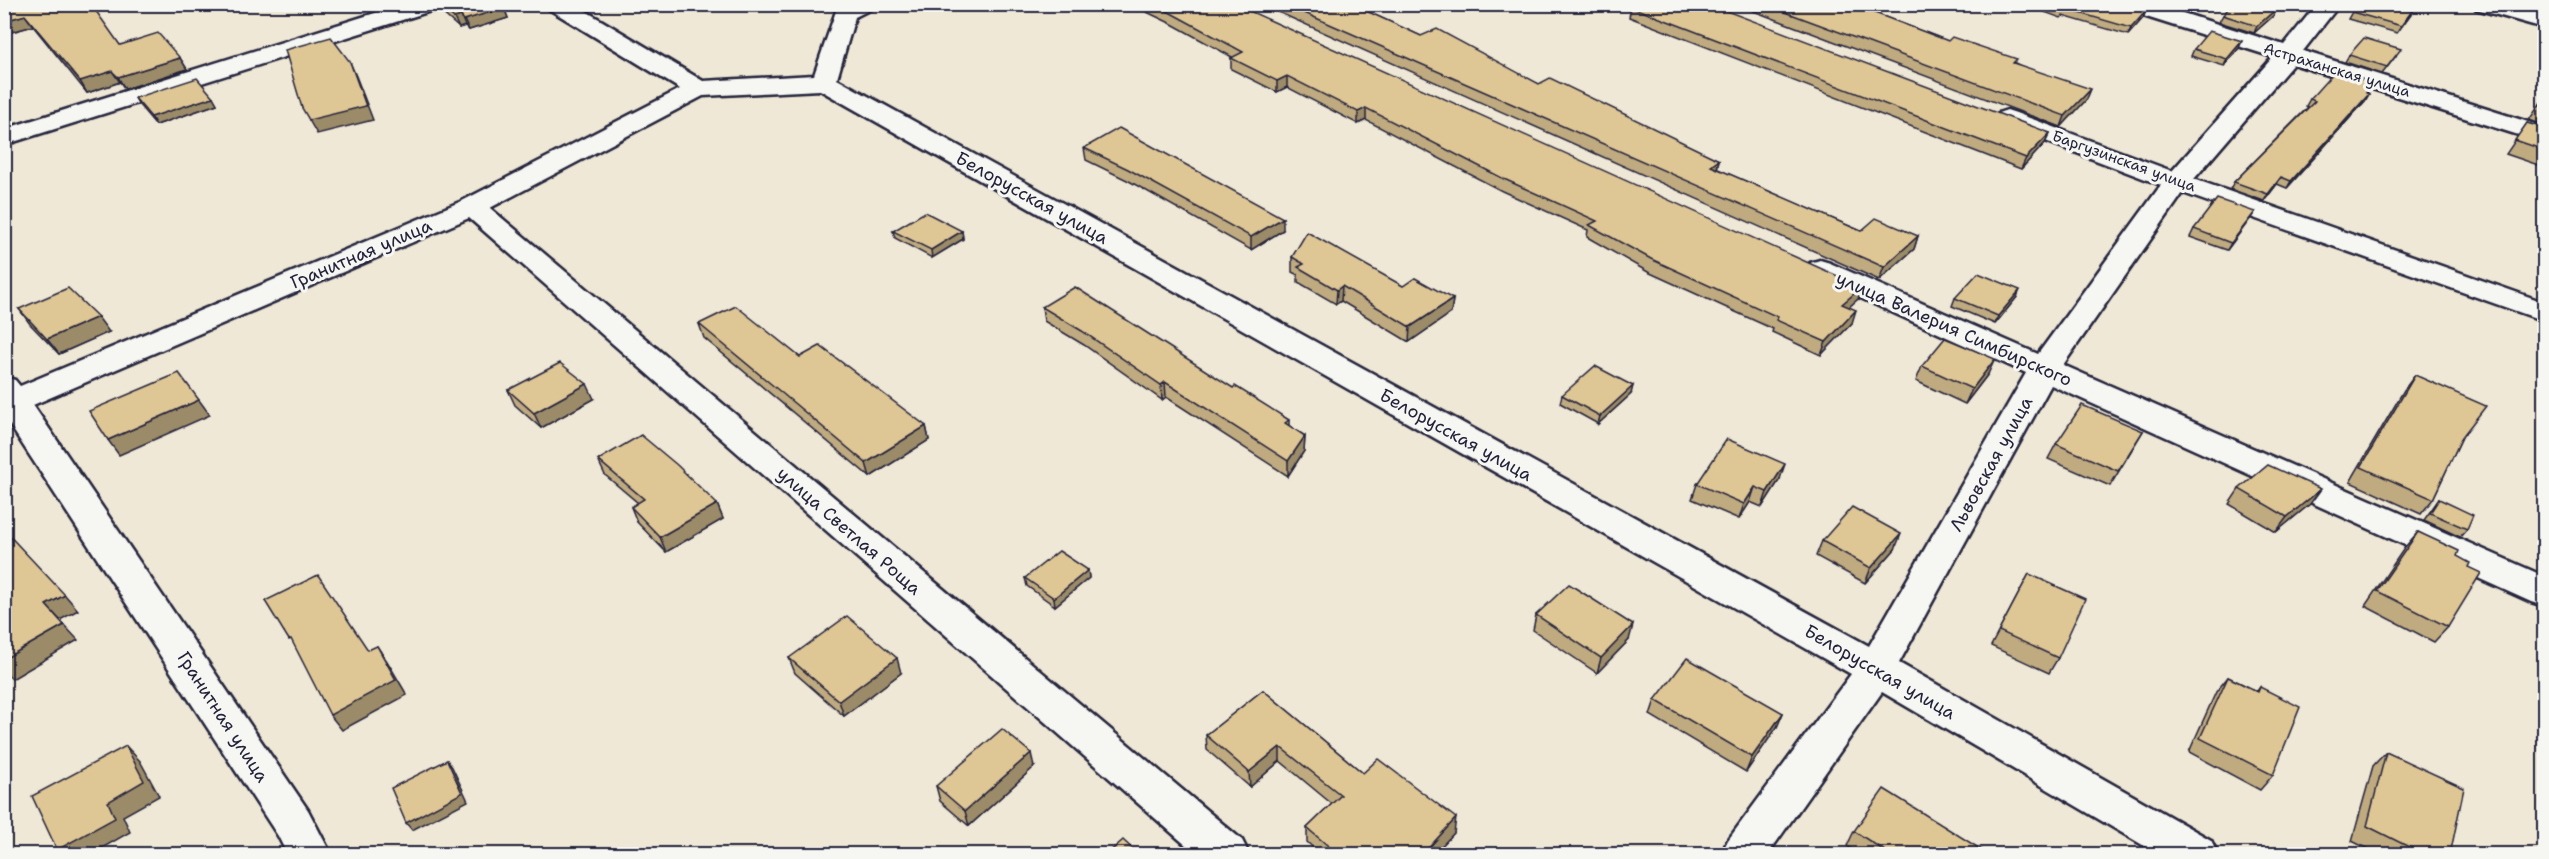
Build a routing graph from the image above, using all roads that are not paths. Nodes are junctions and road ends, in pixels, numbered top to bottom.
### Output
1 (429, 4) edge
2 (557, 4) edge
3 (863, 4) edge
4 (2129, 4) edge
5 (2329, 4) edge
6 (2484, 4) edge
7 (2544, 21) edge
8 (2288, 55) junction
9 (824, 82) junction
10 (698, 89) junction
11 (1980, 108) edge
12 (2544, 135) edge
13 (4, 137) edge
14 (2177, 182) junction
15 (472, 207) junction
16 (1795, 257) edge
17 (2544, 312) edge
18 (2044, 369) junction
19 (8, 398) edge
20 (2544, 592) edge
21 (1876, 669) junction
22 (309, 855) edge
23 (1227, 855) edge
24 (1743, 855) edge
25 (2196, 855) edge

1 - 13 street
2 - 10 street
3 - 9 street
4 - 8 street, Астраханская улица
5 - 8 street, Львовская улица
6 - 7 street
8 - 12 street, Астраханская улица
8 - 14 street, Львовская улица
9 - 10 street
9 - 21 street, Белорусская улица
10 - 15 street, Гранитная улица
11 - 14 street, Баргузинская улица
14 - 17 street, Баргузинская улица
14 - 18 street, Львовская улица
15 - 19 street, Гранитная улица
15 - 23 street, улица Светлая Роща
16 - 18 street, улица Валерия Симбирского
18 - 20 street, улица Валерия Симбирского
18 - 21 street, Львовская улица
19 - 22 street, Гранитная улица
21 - 24 street, Львовская улица
21 - 25 street, Белорусская улица

